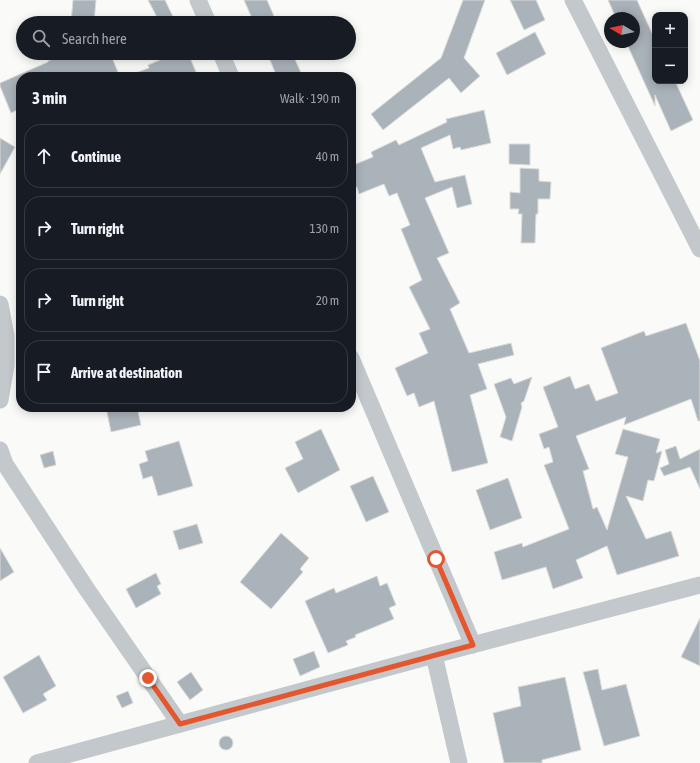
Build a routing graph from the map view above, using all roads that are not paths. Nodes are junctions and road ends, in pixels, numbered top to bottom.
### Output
1 (198, 0) edge
2 (573, 0) edge
3 (205, 16) edge
4 (224, 60) edge
5 (229, 72) edge
6 (700, 249) edge
7 (0, 304) edge
8 (356, 370) edge
9 (0, 400) edge
10 (0, 450) edge
11 (700, 585) edge
12 (473, 645) junction
13 (434, 655) junction
14 (180, 724) junction
15 (37, 763) edge
16 (459, 763) edge

1 - 3 street
2 - 6 street
4 - 5 street
7 - 9 street
8 - 12 street
10 - 14 street
11 - 12 street
12 - 13 street
13 - 14 street
13 - 16 street
14 - 15 street

